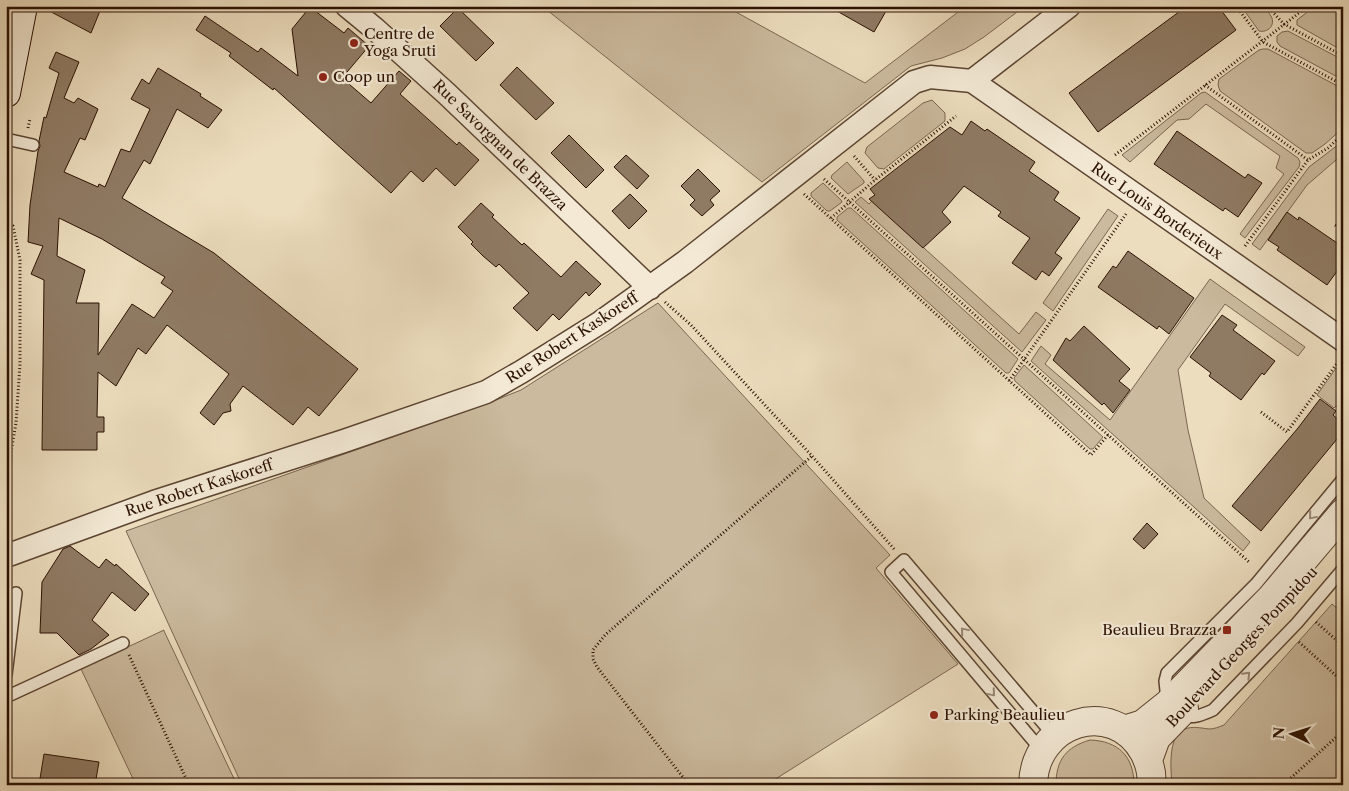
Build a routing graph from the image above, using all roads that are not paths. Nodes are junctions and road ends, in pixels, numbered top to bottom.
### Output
1 (23, 6) edge
2 (347, 6) edge
3 (1069, 6) edge
4 (972, 81) junction
5 (6, 93) edge
6 (6, 139) edge
7 (33, 145) dead end
8 (650, 288) junction
9 (1343, 340) edge
10 (1343, 479) edge
11 (1343, 513) edge
12 (1343, 537) edge
13 (6, 556) edge
14 (1343, 569) edge
15 (16, 593) dead end
16 (123, 643) road end
17 (6, 675) edge
18 (6, 697) edge
19 (1174, 709) junction
20 (1124, 730) junction
21 (1048, 744) junction
22 (1150, 772) edge
23 (1033, 785) edge

1 - 5 street
2 - 8 street, Rue Savorgnan de Brazza
3 - 4 street
4 - 8 street, Rue Robert Kaskoreff
4 - 9 street, Rue Louis Borderieux
6 - 7 lane
8 - 13 street, Rue Robert Kaskoreff
10 -> 19 lane
11 - 19 street, Boulevard Georges Pompidou
12 - 19 street, Boulevard Georges Pompidou
19 -> 14 lane
15 - 17 lane
16 - 18 lane
19 - 20 street, Boulevard Georges Pompidou
19 - 22 street, Boulevard Georges Pompidou
20 - 21 street
20 - 22 street
21 -> 21 lane
21 - 23 street

